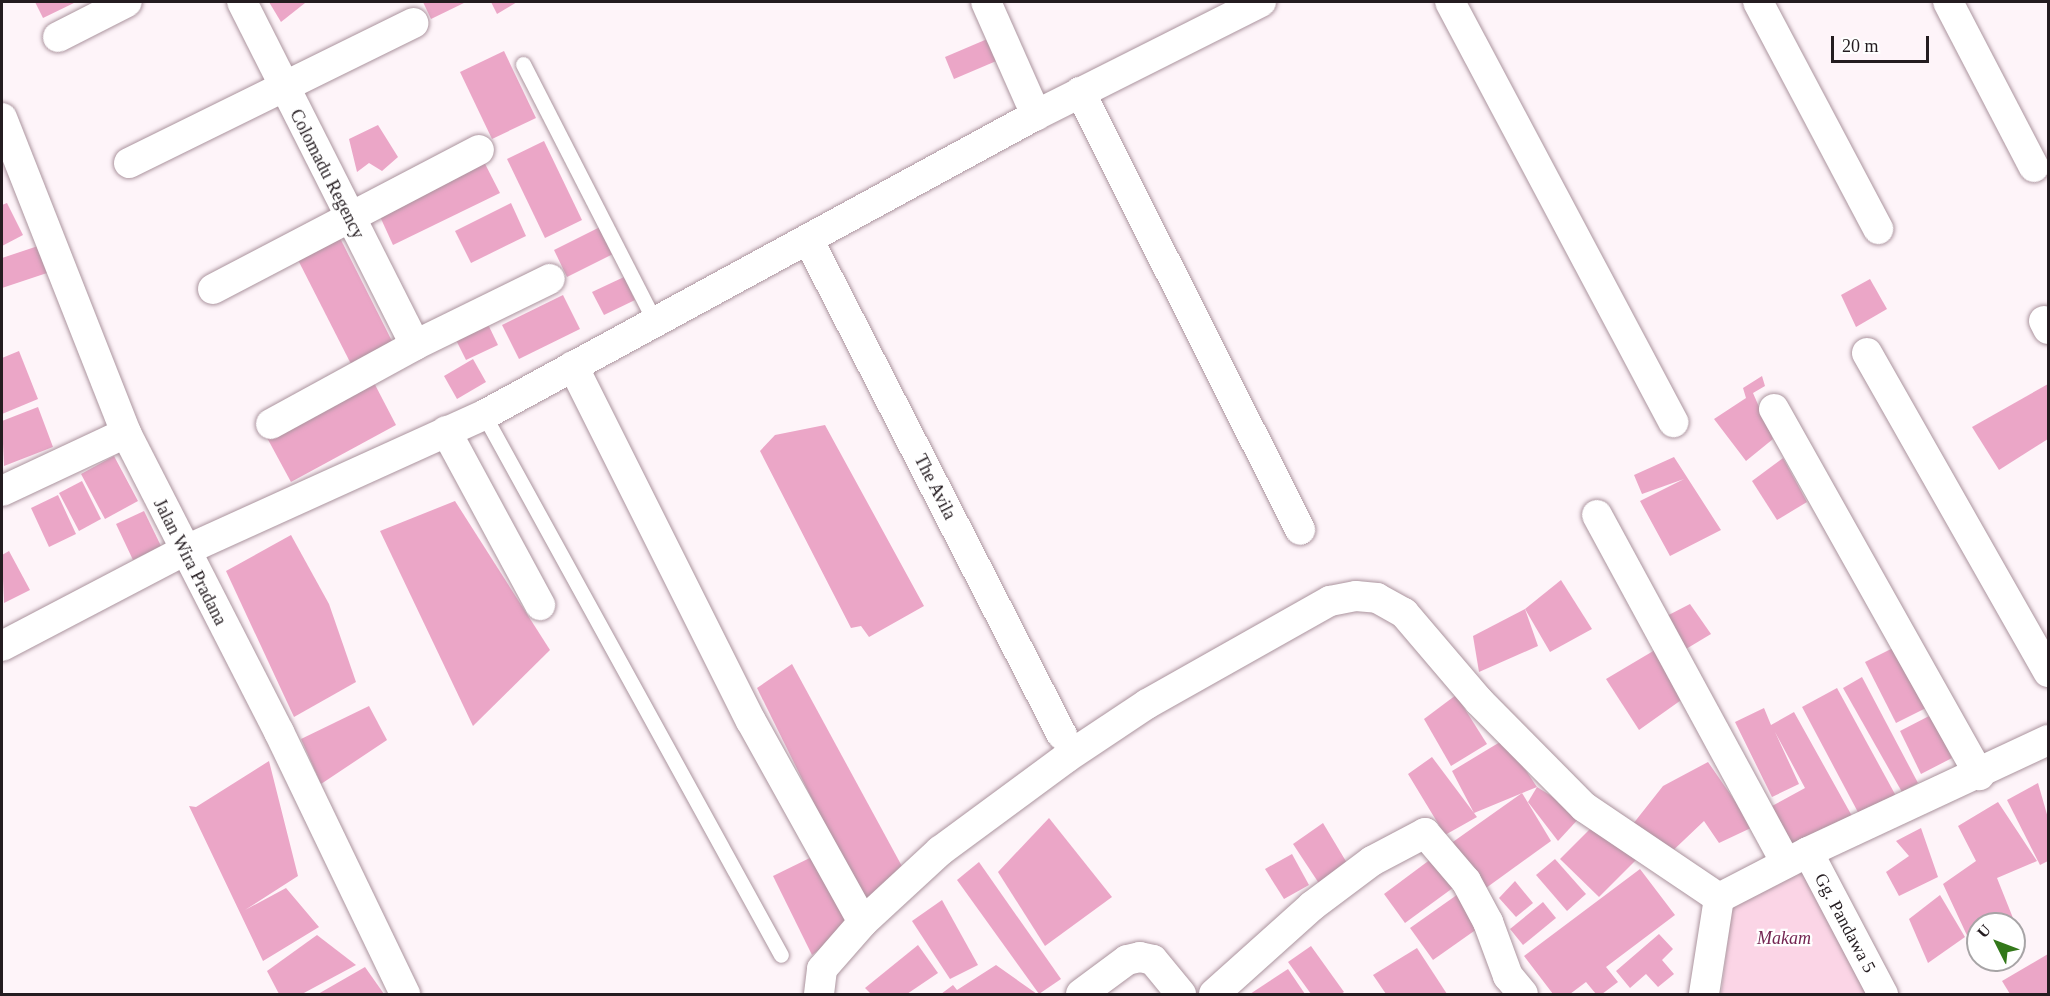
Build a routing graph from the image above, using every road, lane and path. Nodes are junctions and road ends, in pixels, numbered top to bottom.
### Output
1 (127, 2) edge
2 (242, 2) edge
3 (986, 2) edge
4 (1261, 2) edge
5 (1450, 2) edge
6 (1758, 2) edge
7 (1948, 2) edge
8 (413, 22) dead end
9 (58, 37) dead end
10 (523, 64) dead end
11 (283, 86) junction
12 (1080, 93) junction
13 (1036, 115) junction
14 (2, 118) edge
15 (479, 150) dead end
16 (129, 163) dead end
17 (2034, 167) dead end
18 (350, 218) junction
19 (1878, 229) dead end
20 (808, 239) junction
21 (550, 279) dead end
22 (213, 289) dead end
23 (655, 322) junction
24 (415, 345) junction
25 (1867, 353) dead end
26 (573, 366) junction
27 (1774, 409) dead end
28 (484, 415) junction
29 (1673, 422) dead end
30 (272, 424) dead end
31 (446, 431) junction
32 (126, 433) junction
33 (4, 484) edge
34 (1597, 515) dead end
35 (1300, 530) dead end
36 (183, 551) junction
37 (540, 606) dead end
38 (2, 646) edge
39 (2049, 672) edge
40 (1062, 735) dead end
41 (2049, 740) edge
42 (1979, 775) junction
43 (1797, 858) junction
44 (1719, 898) junction
45 (863, 922) junction
46 (781, 955) dead end
47 (405, 994) edge
48 (819, 994) edge
49 (1081, 994) edge
50 (1181, 994) edge
51 (1214, 994) edge
52 (1522, 994) edge
53 (1704, 994) edge
54 (1883, 994) edge

1 - 9 street
2 - 11 street, Colomadu Regency
3 - 13 street
4 - 12 street
5 - 29 street
6 - 19 street
7 - 17 street
8 - 11 street
10 - 23 lane
11 - 16 street
11 - 18 street, Colomadu Regency
12 - 13 street
12 - 35 street
13 - 20 street
14 - 32 street, Jalan Wira Pradana
15 - 18 street
18 - 22 street
18 - 24 street, Colomadu Regency
20 - 23 street
20 - 40 street, The Avila
21 - 24 street
23 - 26 street
24 - 30 street
25 - 39 street
26 - 28 street
26 - 45 street
27 - 42 street
28 - 31 street
28 - 46 lane
31 - 36 street
31 - 37 street
32 - 33 street
32 - 36 street, Jalan Wira Pradana
34 - 43 street, Gg. Pandawa 5
36 - 38 street
36 - 47 street, Jalan Wira Pradana
41 - 42 street
42 - 43 street
43 - 44 street
43 - 54 street, Gg. Pandawa 5
44 - 45 street
44 - 53 street
45 - 48 street
49 - 50 street
51 - 52 street

